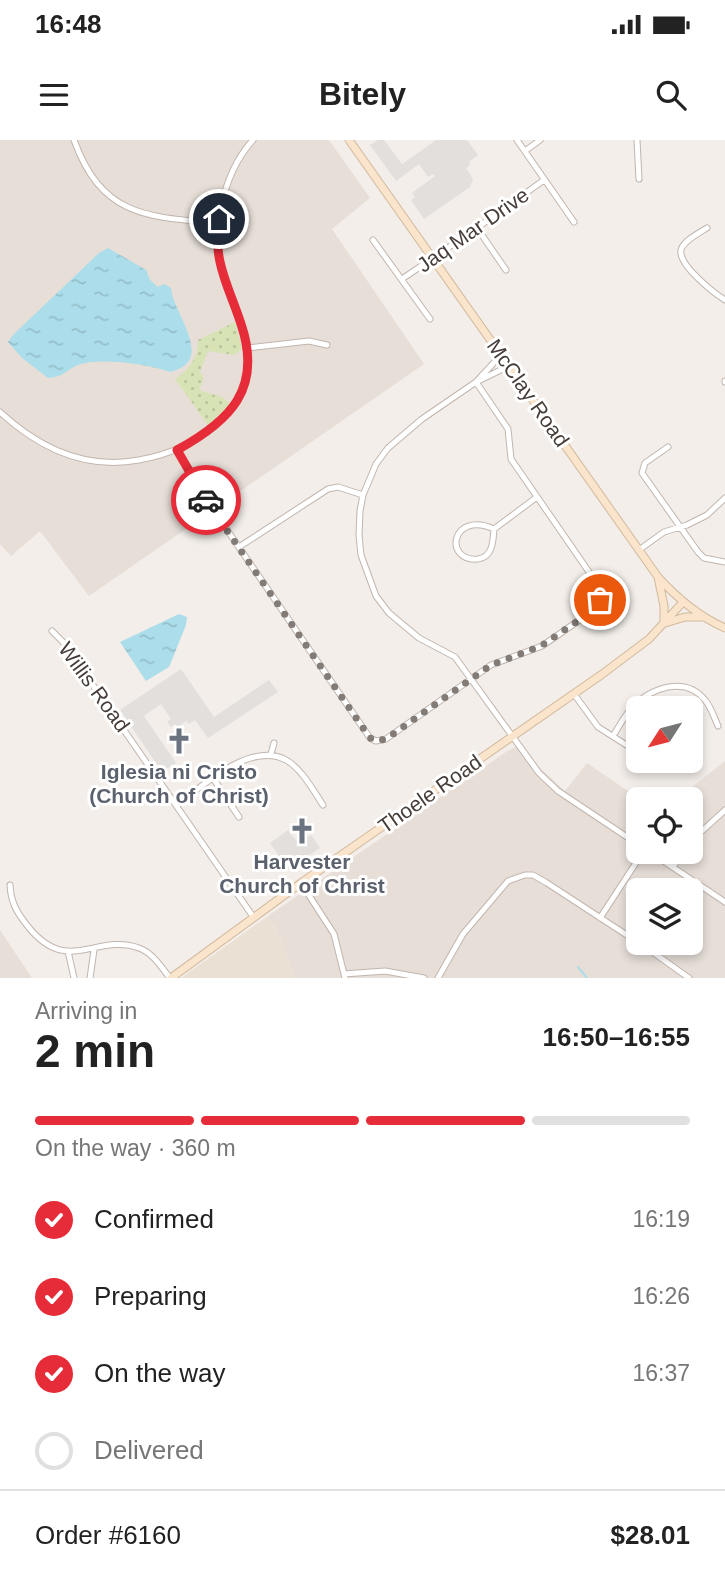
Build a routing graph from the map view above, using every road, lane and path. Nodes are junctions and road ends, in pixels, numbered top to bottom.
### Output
1 (74, 140) edge
2 (253, 140) edge
3 (349, 140) edge
4 (517, 140) edge
5 (540, 140) edge
6 (637, 140) edge
7 (525, 151) junction
8 (639, 179) dead end
9 (544, 180) junction
10 (574, 222) dead end
11 (219, 223) junction
12 (477, 228) junction
13 (707, 228) dead end
14 (373, 240) dead end
15 (673, 248) dead end
16 (681, 250) junction
17 (433, 258) junction
18 (506, 270) dead end
19 (402, 279) junction
20 (725, 300) edge
21 (430, 319) dead end
22 (327, 345) dead end
23 (248, 348) junction
24 (501, 355) junction
25 (509, 366) junction
26 (476, 382) junction
27 (0, 412) edge
28 (668, 447) dead end
29 (177, 450) junction
30 (363, 495) junction
31 (537, 497) junction
32 (725, 498) edge
33 (681, 527) junction
34 (494, 529) junction
35 (239, 547) junction
36 (639, 550) junction
37 (725, 562) edge
38 (658, 577) junction
39 (682, 602) junction
40 (704, 617) junction
41 (664, 623) junction
42 (725, 628) edge
43 (52, 631) dead end
44 (471, 679) junction
45 (574, 694) junction
46 (718, 726) dead end
47 (613, 736) junction
48 (513, 737) junction
49 (274, 743) dead end
50 (626, 744) edge
51 (271, 754) junction
52 (213, 778) junction
53 (177, 805) junction
54 (323, 805) dead end
55 (725, 810) edge
56 (239, 817) dead end
57 (703, 830) edge
58 (626, 836) edge
59 (635, 864) edge
60 (668, 864) edge
61 (675, 864) edge
62 (673, 867) junction
63 (301, 883) junction
64 (10, 885) dead end
65 (725, 902) edge
66 (254, 918) junction
67 (600, 918) junction
68 (626, 935) edge
69 (94, 950) junction
70 (68, 951) junction
71 (656, 955) edge
72 (344, 976) edge
73 (74, 978) edge
74 (90, 978) edge
75 (170, 978) edge
76 (424, 978) edge
77 (439, 978) edge
78 (688, 978) edge

1 - 11 street
2 - 11 street
3 - 17 main road, McClay Road
4 - 7 street
5 - 7 street
6 - 8 street
7 - 9 street
9 - 10 street
9 - 12 street, Jaq Mar Drive
11 - 23 street
12 - 17 street, Jaq Mar Drive
12 - 18 street
13 - 16 street
14 - 19 street
15 - 16 street
16 - 20 street
17 - 19 street, Jaq Mar Drive
17 - 24 main road, McClay Road
19 - 21 street
22 - 23 street
23 - 29 street
24 - 25 main road, McClay Road
24 - 26 street
25 - 26 street
25 - 36 main road, McClay Road
26 - 30 street
26 - 31 street
27 - 29 street
28 - 33 street
29 - 35 street
30 - 35 street
30 - 44 street
31 - 34 street
31 - 44 street
32 - 33 street
33 - 36 street
33 - 37 street
34 - 34 street
35 - 44 street
36 - 38 main road, McClay Road
38 - 39 main road, McClay Road
38 - 41 main road
39 - 40 main road, McClay Road
39 - 41 main road, Thoele Road
40 - 41 main road
40 - 42 main road, McClay Road
41 - 45 main road, Thoele Road
43 - 53 street, Willis Road
44 - 48 street
45 - 47 street
45 - 48 main road, Thoele Road
46 - 47 street
47 - 50 street
48 - 58 street
48 - 63 main road, Thoele Road
49 - 51 street
51 - 52 street
51 - 54 street
52 - 53 street
52 - 56 street
53 - 66 street, Willis Road
55 - 57 street
59 - 67 street
60 - 62 street
61 - 62 street
62 - 65 street
63 - 66 main road, Thoele Road
63 - 72 street
64 - 70 street
66 - 75 main road, Thoele Road
67 - 68 street
67 - 77 street
69 - 70 street
69 - 74 street
69 - 75 street
70 - 73 street
71 - 78 street
72 - 76 street

